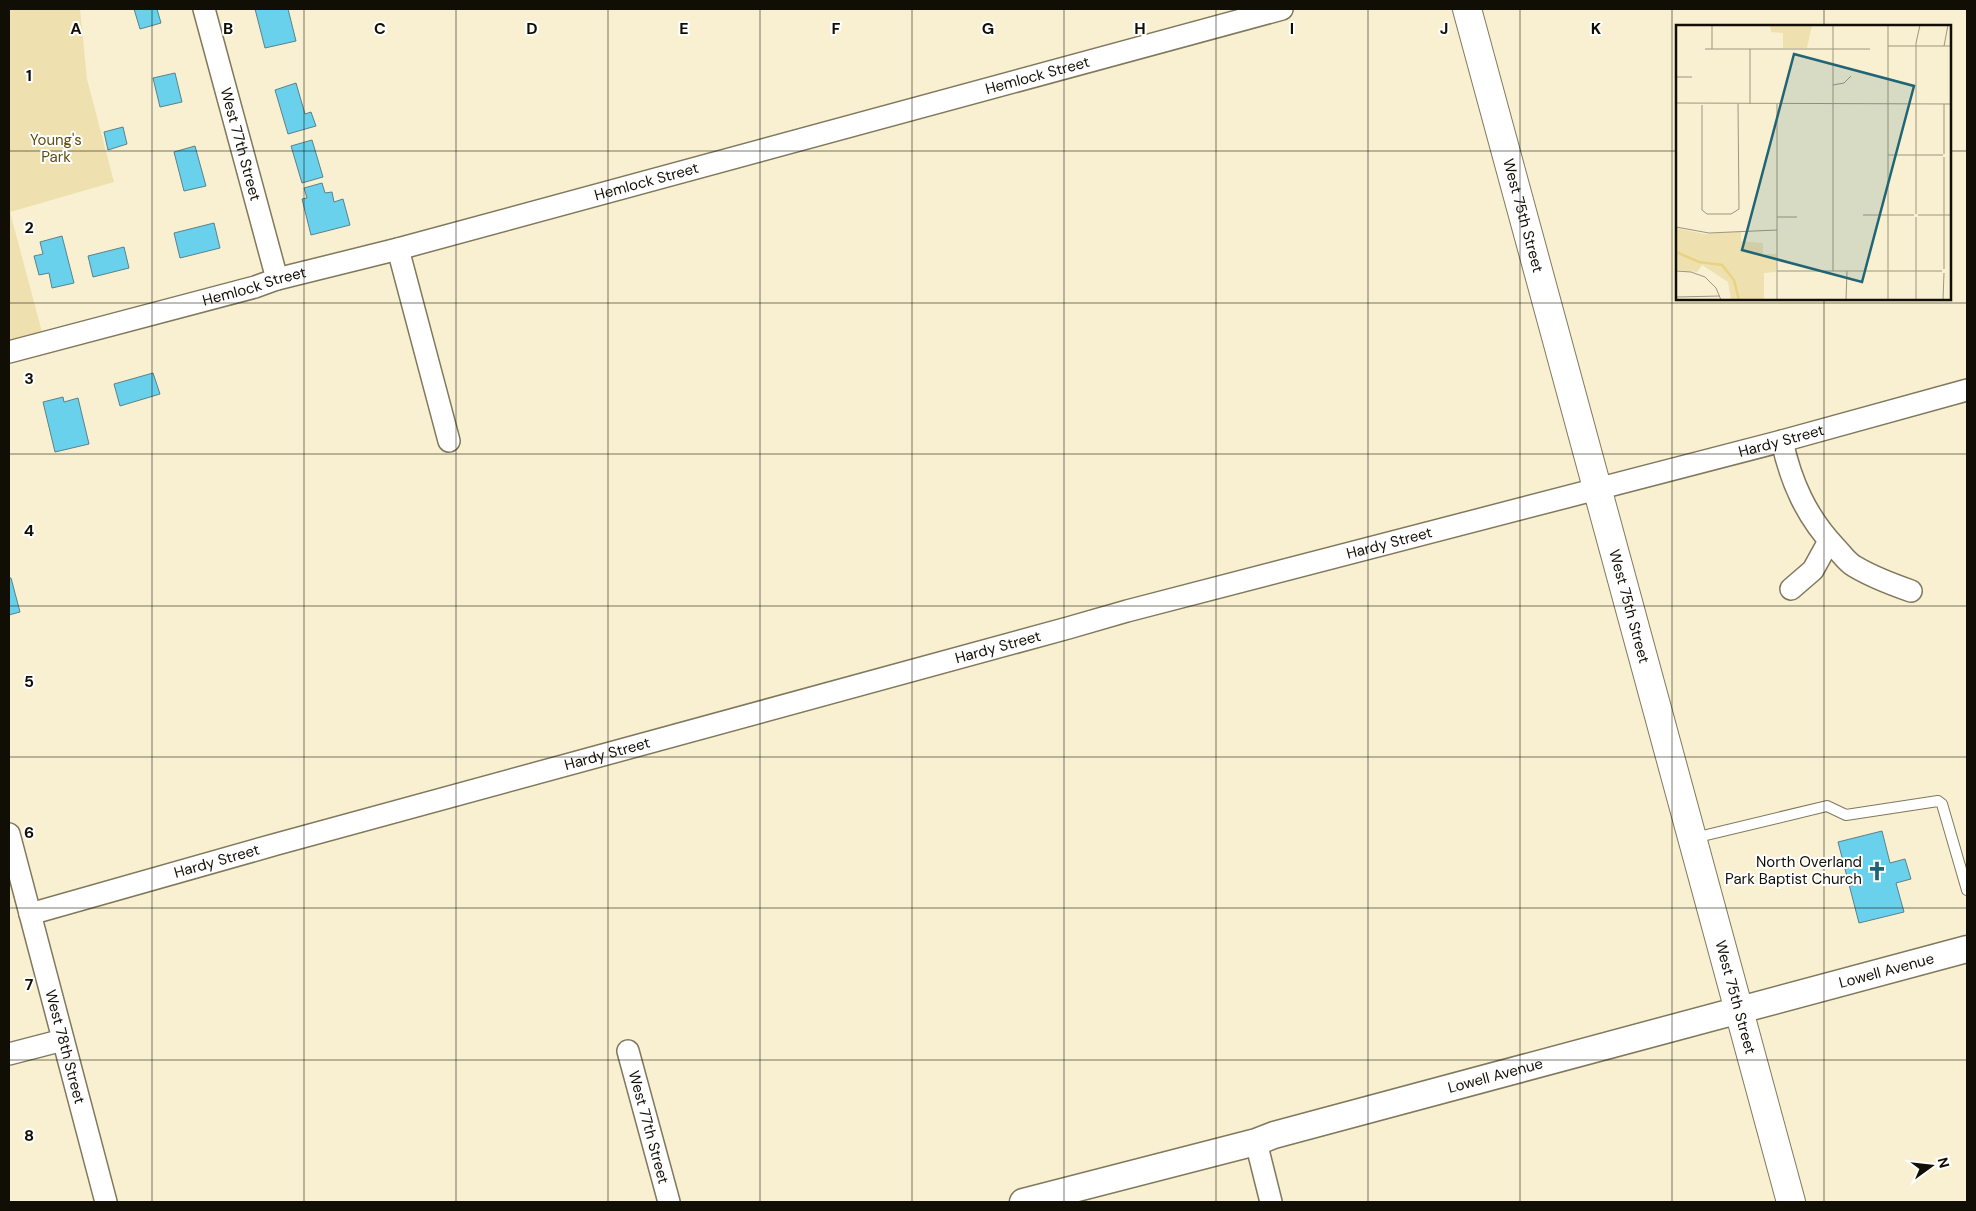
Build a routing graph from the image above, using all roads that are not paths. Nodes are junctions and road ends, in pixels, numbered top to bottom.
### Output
1 (204, 9) edge
2 (1282, 9) edge
3 (1467, 9) edge
4 (398, 249) junction
5 (277, 279) junction
6 (9, 352) edge
7 (1967, 390) edge
8 (449, 441) dead end
9 (1782, 441) junction
10 (1598, 489) junction
11 (1829, 541) junction
12 (1792, 589) dead end
13 (1911, 591) dead end
14 (9, 834) edge
15 (1693, 838) junction
16 (1967, 890) edge
17 (30, 914) junction
18 (1967, 950) edge
19 (1739, 1011) junction
20 (63, 1040) junction
21 (628, 1052) dead end
22 (9, 1054) edge
23 (1256, 1142) junction
24 (106, 1202) edge
25 (669, 1202) edge
26 (1023, 1202) edge
27 (1271, 1202) edge
28 (1791, 1202) edge

1 - 5 street, West 77th Street
2 - 4 street, Hemlock Street
3 - 10 main road, West 75th Street
4 - 5 street, Hemlock Street
4 - 8 street
5 - 6 street, Hemlock Street
7 - 9 street, Hardy Street
9 - 10 street, Hardy Street
9 - 11 street
10 - 15 main road, West 75th Street
10 - 17 street, Hardy Street
11 - 12 street
11 - 13 street
14 - 17 street, West 78th Street
15 - 16 lane
15 - 19 main road, West 75th Street
17 - 20 street, West 78th Street
18 - 19 street, Lowell Avenue
19 - 23 street, Lowell Avenue
19 - 28 main road, West 75th Street
20 - 22 street
20 - 24 street, West 78th Street
21 - 25 street, West 77th Street
23 - 26 street, Lowell Avenue
23 - 27 street

